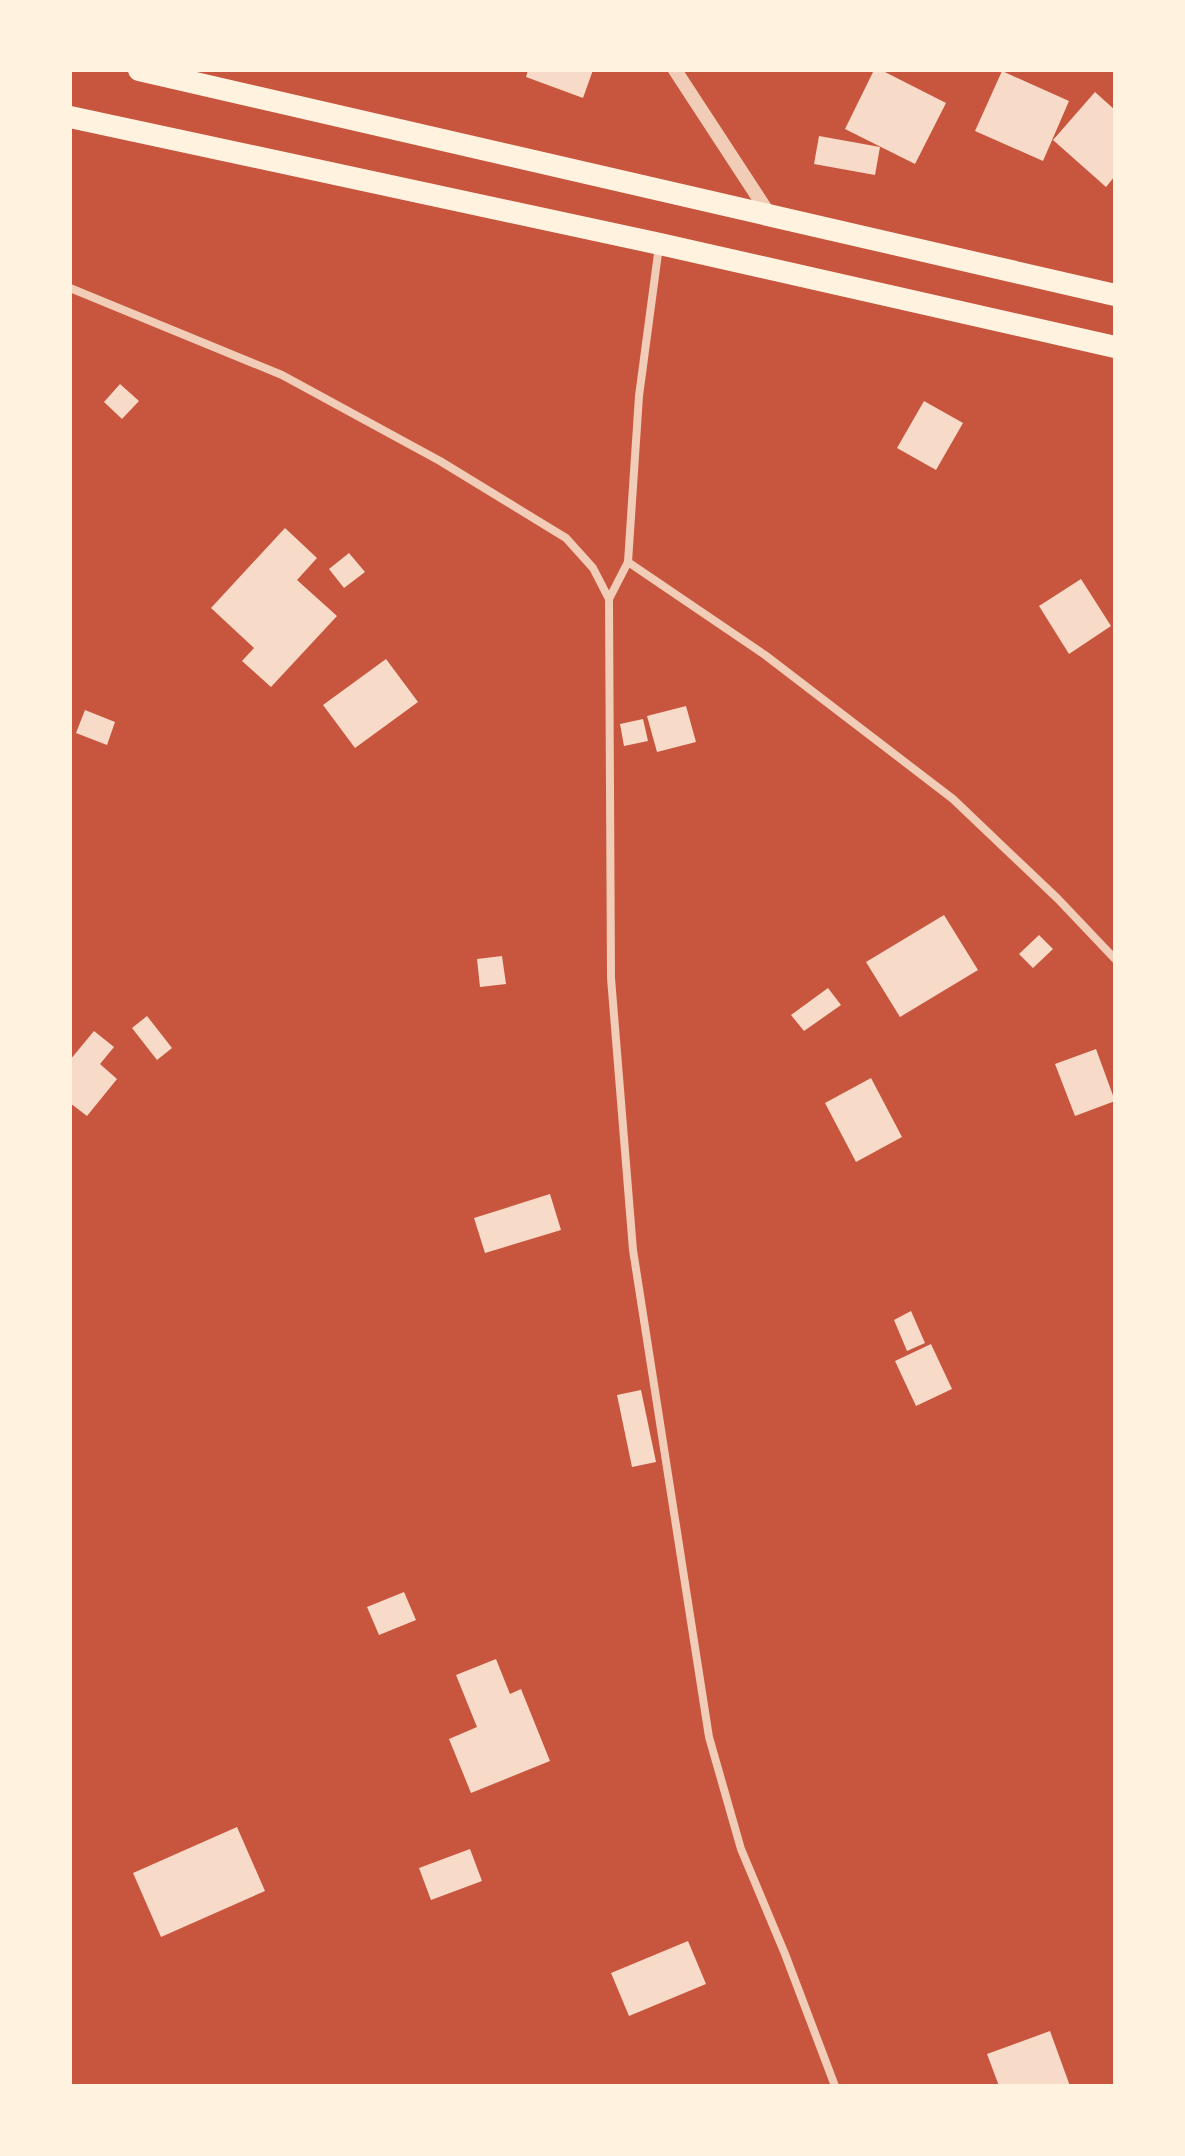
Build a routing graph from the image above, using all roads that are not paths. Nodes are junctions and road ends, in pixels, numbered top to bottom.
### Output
1 (139, 70) edge
2 (675, 70) edge
3 (70, 117) edge
4 (771, 217) junction
5 (660, 244) junction
6 (70, 288) edge
7 (1115, 295) edge
8 (1115, 347) edge
9 (628, 562) junction
10 (609, 599) junction
11 (1115, 959) edge
12 (835, 2086) edge

1 - 4 highway
2 - 4 street
3 - 5 highway
4 - 7 highway
5 - 8 highway
5 - 9 street
6 - 10 street
9 - 10 street
9 - 11 street
10 - 12 street

